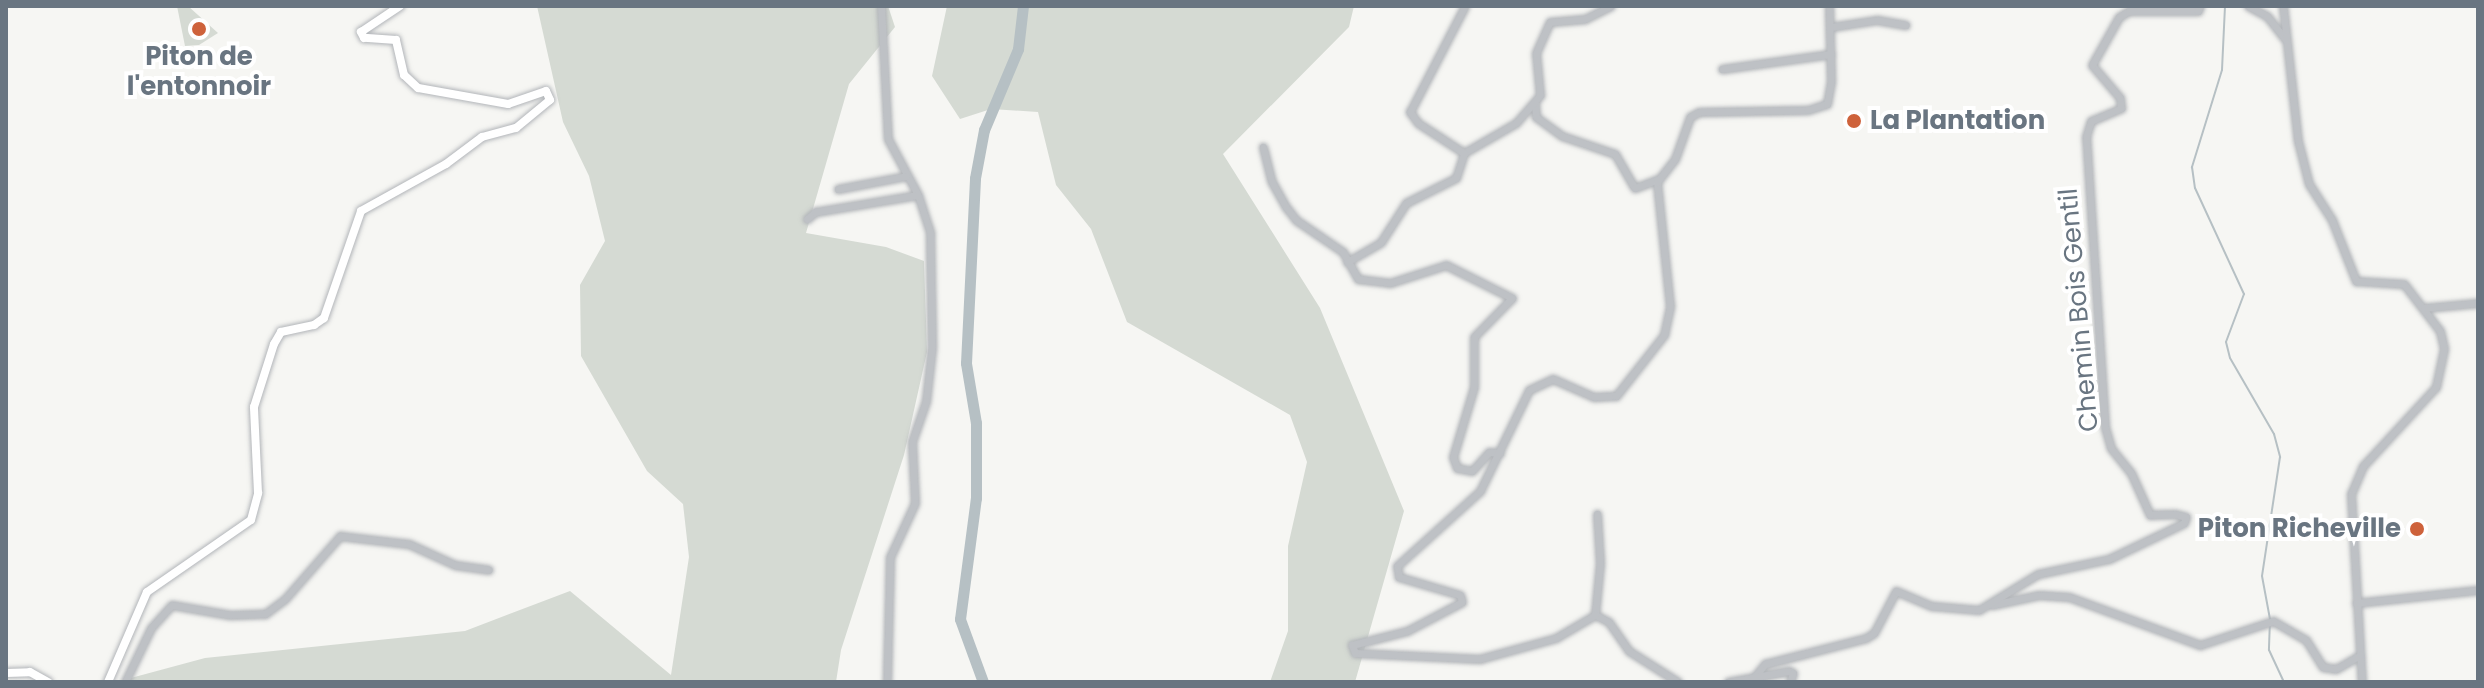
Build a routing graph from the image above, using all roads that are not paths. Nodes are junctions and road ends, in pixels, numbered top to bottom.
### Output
1 (400, 6) edge
2 (881, 6) edge
3 (1465, 6) edge
4 (1611, 6) edge
5 (1829, 6) edge
6 (2200, 6) edge
7 (2248, 6) edge
8 (2283, 6) edge
9 (1906, 25) dead end
10 (1831, 27) junction
11 (2284, 38) junction
12 (1831, 54) junction
13 (1722, 69) dead end
14 (1535, 101) junction
15 (1263, 147) dead end
16 (1464, 153) junction
17 (906, 176) junction
18 (1659, 179) junction
19 (838, 189) dead end
20 (918, 195) junction
21 (807, 219) dead end
22 (1347, 262) junction
23 (2478, 303) edge
24 (2424, 308) junction
25 (1500, 453) junction
26 (1597, 514) dead end
27 (489, 570) dead end
28 (2478, 590) edge
29 (2356, 603) junction
30 (1992, 605) junction
31 (1595, 615) junction
32 (2360, 655) junction
33 (6, 673) edge
34 (1755, 676) junction
35 (48, 682) edge
36 (108, 682) edge
37 (125, 682) edge
38 (887, 682) edge
39 (1678, 682) edge
40 (1728, 682) edge
41 (1790, 682) edge
42 (2362, 682) edge

1 - 36 main road
2 - 17 street
3 - 16 street
4 - 14 street
5 - 10 street
6 - 30 street, Chemin Bois Gentil
7 - 11 street
8 - 11 street
9 - 10 street
10 - 12 street
11 - 24 street
12 - 13 street
12 - 18 street
14 - 16 street
14 - 18 street
15 - 22 street
16 - 22 street
17 - 19 street
17 - 20 street
18 - 25 street
20 - 21 street
20 - 38 street
22 - 25 street
23 - 24 street
24 - 29 street
25 - 31 street
26 - 31 street
27 - 37 street
28 - 29 street
29 - 32 street
30 - 32 street
30 - 34 street, Chemin Bois Gentil
31 - 39 street
32 - 42 street
33 - 35 main road
34 - 40 street
34 - 41 street

